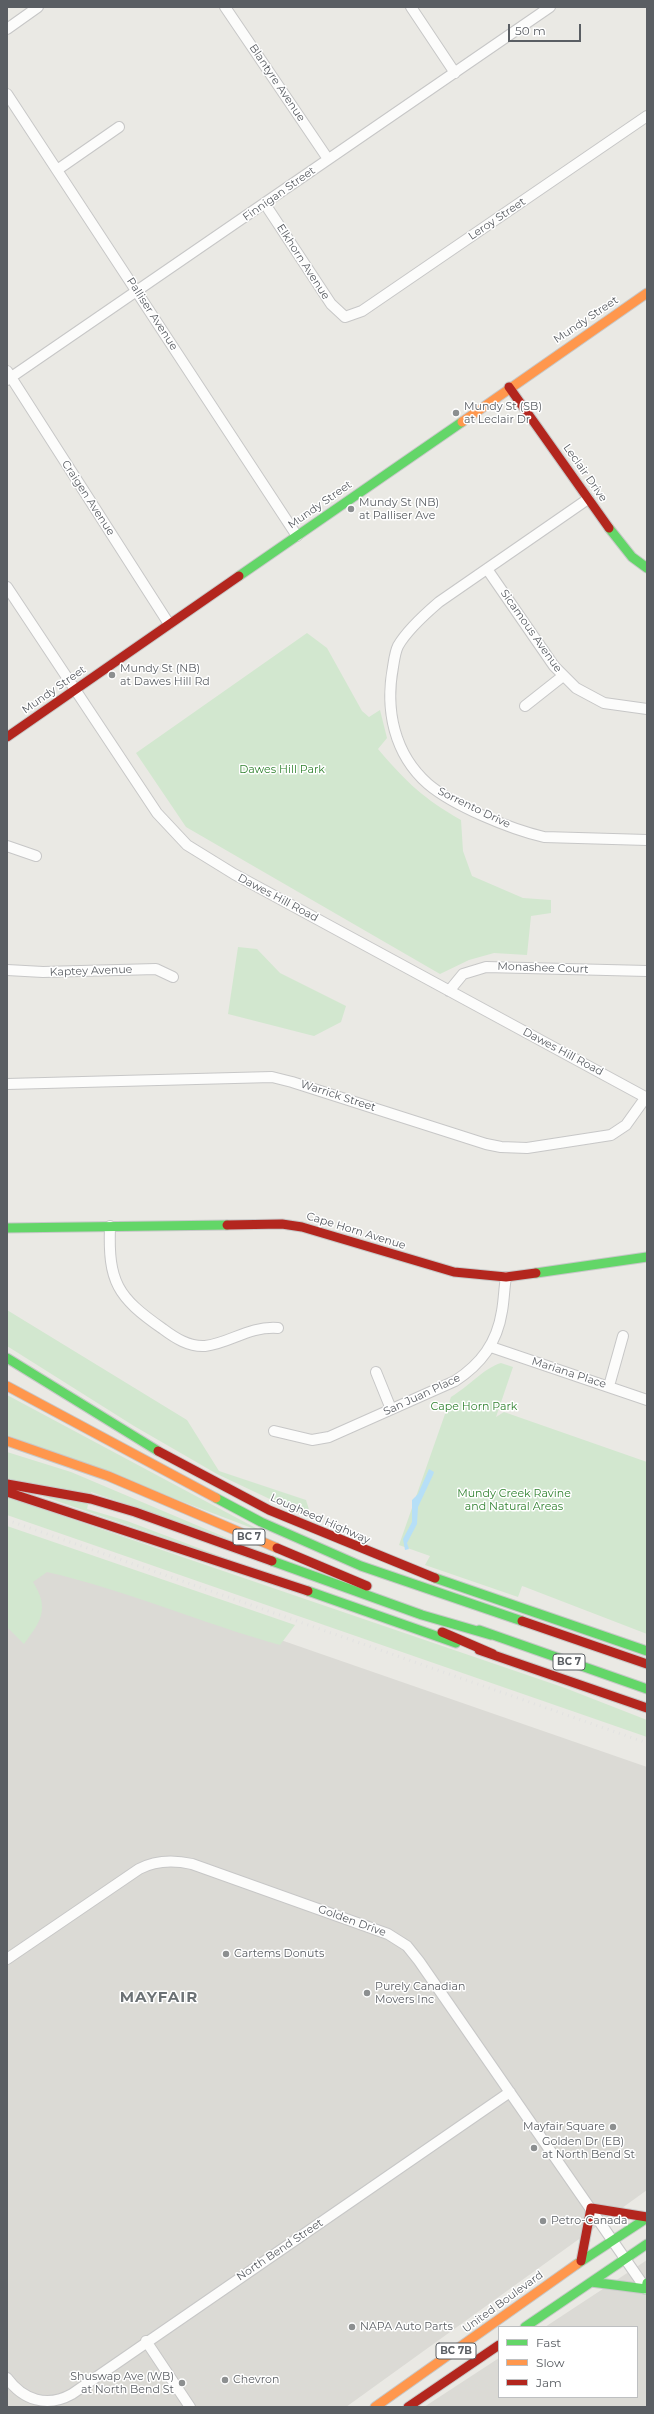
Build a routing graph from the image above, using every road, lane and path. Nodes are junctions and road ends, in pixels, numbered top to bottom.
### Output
1 (38, 7) edge
2 (225, 7) edge
3 (411, 7) edge
4 (550, 7) edge
5 (7, 29) edge
6 (455, 73) junction
7 (7, 94) edge
8 (647, 116) edge
9 (119, 127) dead end
10 (328, 159) junction
11 (57, 170) junction
12 (265, 204) junction
13 (137, 291) junction
14 (647, 294) edge
15 (345, 317) joint
16 (8, 376) edge
17 (509, 387) junction
18 (588, 499) junction
19 (297, 536) junction
20 (647, 568) edge
21 (487, 569) junction
22 (7, 587) edge
23 (169, 624) junction
24 (562, 676) junction
25 (74, 690) junction
26 (525, 706) dead end
27 (647, 709) edge
28 (7, 737) edge
29 (647, 840) edge
30 (7, 846) edge
31 (36, 856) dead end
32 (7, 970) edge
33 (647, 971) edge
34 (173, 977) dead end
35 (449, 991) junction
36 (7, 1084) edge
37 (647, 1098) edge
38 (110, 1226) junction
39 (7, 1228) edge
40 (647, 1257) edge
41 (506, 1277) junction
42 (278, 1328) dead end
43 (623, 1336) dead end
44 (491, 1347) junction
45 (7, 1358) edge
46 (376, 1372) dead end
47 (7, 1386) edge
48 (609, 1386) junction
49 (647, 1400) edge
50 (391, 1409) junction
51 (274, 1431) dead end
52 (7, 1441) edge
53 (7, 1484) edge
54 (7, 1492) edge
55 (101, 1502) junction
56 (492, 1634) junction
57 (647, 1651) edge
58 (493, 1654) junction
59 (647, 1664) edge
60 (647, 1688) edge
61 (647, 1708) edge
62 (7, 1959) edge
63 (510, 2092) junction
64 (591, 2208) junction
65 (647, 2218) edge
66 (613, 2240) junction
67 (647, 2244) edge
68 (625, 2259) junction
69 (581, 2261) junction
70 (591, 2282) junction
71 (647, 2288) edge
72 (526, 2326) edge
73 (146, 2341) junction
74 (498, 2346) edge
75 (7, 2378) edge
76 (190, 2407) edge
77 (375, 2407) edge
78 (408, 2407) edge

1 - 5 street
2 - 10 street, Blantyre Avenue
3 - 6 street
4 - 6 street, Finnigan Street
6 - 10 street, Finnigan Street
7 - 11 street, Palliser Avenue
8 - 15 street, Leroy Street
9 - 11 street
10 - 12 street, Finnigan Street
11 - 13 street, Palliser Avenue
12 - 13 street, Finnigan Street
12 - 15 street, Elkhorn Avenue
13 - 16 street, Finnigan Street
13 - 19 street, Palliser Avenue
14 - 17 main road, Mundy Street
16 - 23 street, Craigen Avenue
17 - 18 main road, Leclair Drive
17 - 19 main road, Mundy Street
18 - 20 main road, Leclair Drive
18 - 21 street, Sorrento Drive
19 - 23 main road, Mundy Street
21 - 24 street, Sicamous Avenue
21 - 29 street, Sorrento Drive
22 - 25 street, Dawes Hill Road
23 - 25 main road, Mundy Street
24 - 26 street
24 - 27 street, Sicamous Avenue
25 - 28 main road, Mundy Street
25 - 35 street, Dawes Hill Road
30 - 31 street
32 - 34 street, Kaptey Avenue
33 - 35 street, Monashee Court
35 - 37 street, Dawes Hill Road
36 - 37 street, Warrick Street
38 - 39 main road, Cape Horn Avenue
38 - 41 main road, Cape Horn Avenue
38 - 42 street
40 - 41 main road, Cape Horn Avenue
41 - 44 street, San Juan Place
43 - 48 street
44 - 48 street, Mariana Place
44 - 50 street, San Juan Place
45 - 57 main road, Lougheed Highway
46 - 50 street
47 - 59 main road
48 - 49 street, Mariana Place
50 - 51 street, San Juan Place
52 - 56 main road, BC 7
53 - 55 main road
54 - 58 main road
55 - 56 main road
55 - 58 main road
56 - 60 main road, BC 7
58 - 61 main road
62 - 63 street, Golden Drive
63 - 64 street, Golden Drive
63 - 73 street, North Bend Street
64 - 65 main road
64 - 66 street, Golden Drive
64 - 69 main road
65 - 66 main road, United Boulevard / BC 7B
66 - 68 street, Golden Drive
66 - 69 main road, United Boulevard / BC 7B
67 - 68 main road
68 - 70 main road
68 - 71 street, Golden Drive
69 - 77 main road, United Boulevard / BC 7B
70 - 71 main road
70 - 72 main road
73 - 75 street, North Bend Street
73 - 76 street
74 - 78 main road, BC 7B

